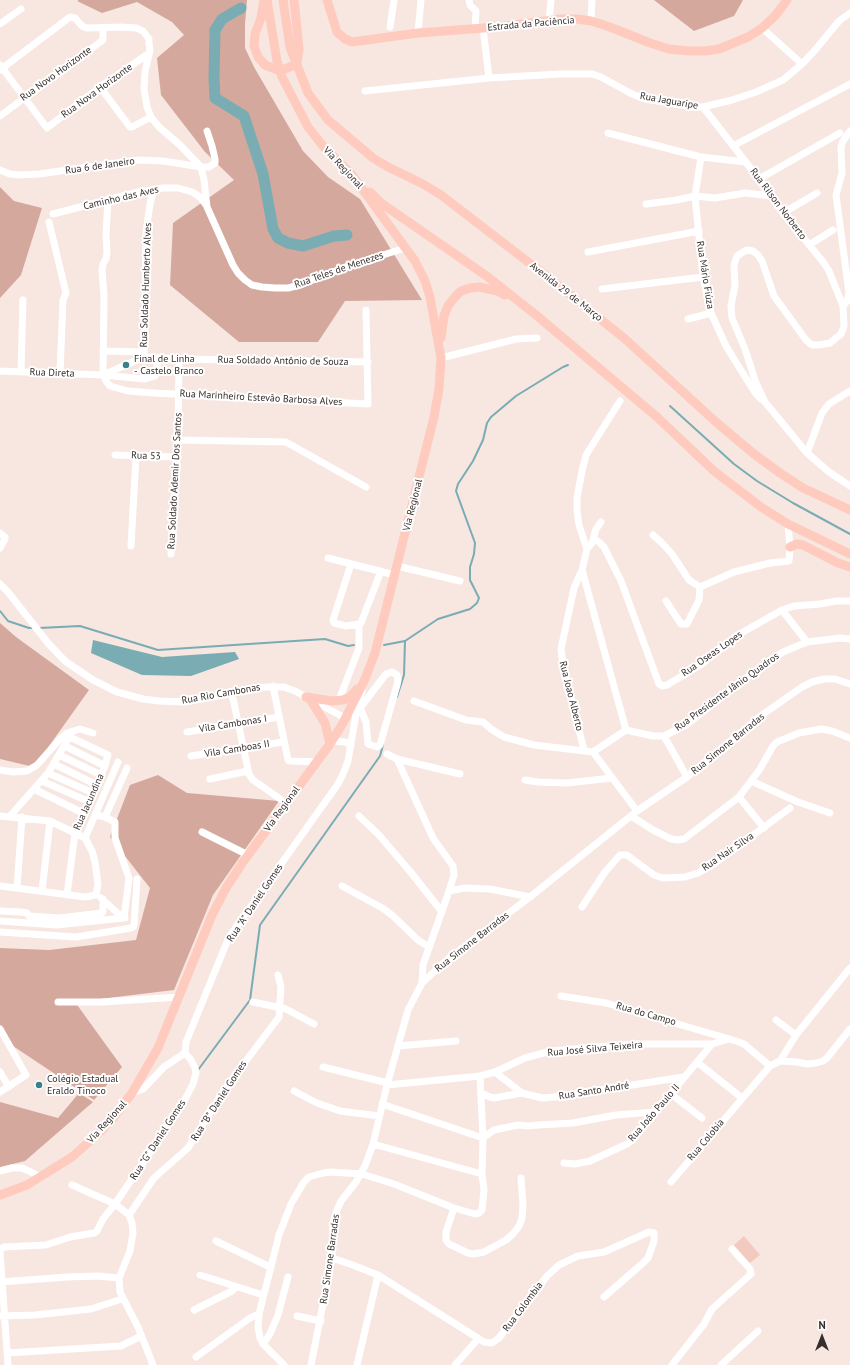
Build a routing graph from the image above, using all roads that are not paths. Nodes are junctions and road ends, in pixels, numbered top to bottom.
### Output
1 (265, 0) edge
2 (283, 0) edge
3 (294, 0) edge
4 (327, 0) edge
5 (394, 0) edge
6 (420, 0) edge
7 (469, 0) edge
8 (551, 0) edge
9 (592, 0) edge
10 (787, 0) edge
11 (20, 9) dead end
12 (850, 13) edge
13 (549, 21) junction
14 (591, 21) junction
15 (0, 24) edge
16 (390, 27) dead end
17 (103, 28) junction
18 (762, 28) junction
19 (479, 29) junction
20 (418, 33) junction
21 (148, 54) junction
22 (297, 64) junction
23 (802, 64) junction
24 (1, 68) edge
25 (280, 71) junction
26 (489, 78) junction
27 (850, 84) edge
28 (100, 87) junction
29 (365, 91) dead end
30 (25, 98) junction
31 (703, 107) junction
32 (0, 116) edge
33 (151, 117) junction
34 (206, 131) dead end
35 (850, 131) edge
36 (608, 133) dead end
37 (840, 133) dead end
38 (733, 146) junction
39 (701, 157) junction
40 (745, 162) junction
41 (201, 167) junction
42 (0, 170) edge
43 (352, 175) junction
44 (759, 179) junction
45 (154, 190) junction
46 (816, 193) dead end
47 (695, 196) junction
48 (772, 196) junction
49 (108, 199) junction
50 (646, 204) dead end
51 (207, 207) junction
52 (783, 213) junction
53 (53, 214) dead end
54 (49, 222) dead end
55 (833, 230) dead end
56 (699, 231) junction
57 (809, 245) junction
58 (405, 248) junction
59 (588, 252) dead end
60 (703, 276) junction
61 (602, 289) dead end
62 (23, 300) dead end
63 (518, 300) junction
64 (843, 306) junction
65 (366, 310) dead end
66 (710, 313) junction
67 (688, 319) dead end
68 (537, 338) dead end
69 (103, 351) junction
70 (440, 355) junction
71 (146, 356) junction
72 (180, 359) junction
73 (368, 362) junction
74 (0, 371) edge
75 (21, 372) junction
76 (60, 373) junction
77 (103, 375) junction
78 (850, 391) edge
79 (179, 394) junction
80 (620, 401) dead end
81 (765, 402) junction
82 (178, 440) junction
83 (807, 453) junction
84 (115, 455) dead end
85 (136, 456) junction
86 (178, 457) junction
87 (850, 486) edge
88 (366, 487) dead end
89 (850, 510) edge
90 (601, 522) dead end
91 (788, 524) junction
92 (0, 533) edge
93 (653, 535) dead end
94 (594, 539) junction
95 (828, 543) junction
96 (132, 546) dead end
97 (790, 547) junction
98 (0, 548) edge
99 (587, 549) junction
100 (171, 554) dead end
101 (850, 554) edge
102 (328, 558) dead end
103 (351, 564) junction
104 (850, 567) edge
105 (582, 570) junction
106 (396, 571) junction
107 (380, 572) junction
108 (460, 581) dead end
109 (0, 584) edge
110 (700, 587) junction
111 (666, 601) dead end
112 (850, 601) edge
113 (782, 610) junction
114 (359, 624) junction
115 (850, 639) edge
116 (807, 642) junction
117 (364, 682) junction
118 (850, 684) edge
119 (273, 686) junction
120 (232, 694) junction
121 (311, 700) junction
122 (339, 700) junction
123 (414, 701) dead end
124 (359, 708) junction
125 (278, 717) junction
126 (344, 720) junction
127 (239, 724) junction
128 (626, 730) junction
129 (187, 732) dead end
130 (93, 733) dead end
131 (664, 736) junction
132 (850, 738) edge
133 (283, 742) junction
134 (331, 743) junction
135 (350, 745) junction
136 (65, 746) junction
137 (243, 748) junction
138 (584, 750) junction
139 (593, 752) junction
140 (387, 754) dead end
141 (60, 755) junction
142 (191, 756) dead end
143 (397, 759) junction
144 (118, 762) dead end
145 (317, 762) junction
146 (54, 764) junction
147 (105, 766) junction
148 (127, 768) dead end
149 (0, 770) edge
150 (48, 773) junction
151 (248, 773) junction
152 (460, 774) dead end
153 (101, 775) junction
154 (687, 777) junction
155 (612, 778) junction
156 (210, 779) dead end
157 (525, 780) dead end
158 (751, 780) junction
159 (42, 781) junction
160 (96, 785) junction
161 (34, 789) junction
162 (94, 793) junction
163 (739, 797) junction
164 (90, 802) junction
165 (286, 803) junction
166 (790, 808) dead end
167 (830, 813) dead end
168 (85, 814) junction
169 (634, 814) junction
170 (96, 815) junction
171 (0, 816) edge
172 (10, 816) junction
173 (358, 816) dead end
174 (22, 817) junction
175 (105, 817) junction
176 (50, 822) junction
177 (764, 828) junction
178 (202, 832) dead end
179 (75, 833) junction
180 (85, 838) junction
181 (248, 855) junction
182 (138, 879) dead end
183 (0, 886) edge
184 (342, 886) dead end
185 (18, 888) junction
186 (42, 891) junction
187 (449, 892) junction
188 (67, 895) junction
189 (96, 895) junction
190 (530, 897) junction
191 (103, 899) junction
192 (582, 907) dead end
193 (0, 911) edge
194 (442, 912) junction
195 (124, 918) junction
196 (134, 918) junction
197 (0, 921) edge
198 (0, 932) edge
199 (430, 947) junction
200 (850, 968) edge
201 (278, 975) dead end
202 (422, 983) junction
203 (561, 996) dead end
204 (179, 997) junction
205 (58, 1002) dead end
206 (253, 1002) dead end
207 (280, 1008) junction
208 (776, 1020) dead end
209 (314, 1024) dead end
210 (0, 1029) edge
211 (850, 1029) edge
212 (796, 1035) junction
213 (729, 1039) junction
214 (456, 1041) dead end
215 (712, 1044) junction
216 (398, 1046) junction
217 (185, 1053) junction
218 (697, 1062) junction
219 (780, 1062) junction
220 (770, 1066) junction
221 (323, 1067) dead end
222 (0, 1072) edge
223 (495, 1072) junction
224 (480, 1076) junction
225 (684, 1077) junction
226 (387, 1084) junction
227 (9, 1087) junction
228 (294, 1091) dead end
229 (0, 1092) edge
230 (132, 1093) junction
231 (481, 1093) junction
232 (522, 1093) junction
233 (671, 1094) junction
234 (742, 1098) junction
235 (382, 1104) junction
236 (655, 1112) junction
237 (379, 1116) junction
238 (702, 1118) dead end
239 (483, 1138) junction
240 (373, 1144) junction
241 (564, 1163) dead end
242 (0, 1171) edge
243 (362, 1174) junction
244 (482, 1174) junction
245 (40, 1177) junction
246 (521, 1178) dead end
247 (671, 1182) dead end
248 (72, 1185) dead end
249 (0, 1195) edge
250 (115, 1204) junction
251 (454, 1208) junction
252 (129, 1215) junction
253 (216, 1241) dead end
254 (732, 1249) dead end
255 (0, 1251) edge
256 (332, 1258) junction
257 (270, 1267) junction
258 (200, 1275) dead end
259 (378, 1276) junction
260 (288, 1277) dead end
261 (119, 1278) junction
262 (1, 1282) edge
263 (236, 1287) junction
264 (263, 1295) junction
265 (604, 1297) dead end
266 (122, 1299) junction
267 (194, 1310) dead end
268 (259, 1314) junction
269 (2, 1316) edge
270 (297, 1316) dead end
271 (321, 1321) junction
272 (758, 1331) dead end
273 (141, 1336) junction
274 (478, 1338) junction
275 (264, 1344) junction
276 (7, 1353) junction
277 (196, 1357) dead end
278 (8, 1365) edge
279 (153, 1365) edge
280 (284, 1365) edge
281 (311, 1365) edge
282 (357, 1365) edge
283 (456, 1365) edge
284 (672, 1365) edge
285 (721, 1365) edge

1 - 25 main road, Via Regional
1 - 25 main road
2 - 22 main road
3 - 22 main road
4 - 20 main road, Estrada da Paciência
5 - 16 street
6 - 20 street
7 - 19 street
8 - 13 street
9 - 14 street
10 - 18 main road, Estrada da Paciência
11 - 15 street
12 - 23 street, Rua Jaguaripe
13 - 14 main road, Estrada da Paciência
13 - 19 main road, Estrada da Paciência
14 - 18 main road, Estrada da Paciência
17 - 21 street
17 - 24 street
17 - 30 street, Rua Novo Horizonte
18 - 23 street
19 - 20 main road, Estrada da Paciência
19 - 26 street
21 - 28 street, Rua Nova Horizonte
21 - 33 street
22 - 25 main road
22 - 89 main road, Avenida 29 de Março
23 - 31 street, Rua Jaguaripe
24 - 30 street
25 - 43 main road, Via Regional
26 - 29 street, Rua Jaguaripe
26 - 31 street, Rua Jaguaripe
27 - 38 street
28 - 30 street, Rua Nova Horizonte
28 - 33 street
30 - 32 street, Rua Novo Horizonte
31 - 38 street, Rua Rilson Norberto
33 - 41 street
34 - 41 street
35 - 64 street
36 - 39 street
37 - 44 street
38 - 40 street, Rua Rilson Norberto
39 - 40 street
39 - 47 street, Rua Mário Fiúza
40 - 44 street, Rua Rilson Norberto
41 - 42 street, Rua 6 de Janeiro
41 - 51 street, Rua Teles de Menezes
43 - 58 main road, Via Regional
43 - 63 main road
44 - 48 street, Rua Rilson Norberto
45 - 49 street, Caminho das Aves
45 - 51 street, Caminho das Aves
45 - 71 street, Rua Soldado Humberto Alves
46 - 52 street
47 - 48 street
47 - 50 street
47 - 56 street, Rua Mário Fiúza
48 - 52 street, Rua Rilson Norberto
49 - 53 street, Caminho das Aves
49 - 69 street
51 - 58 street, Rua Teles de Menezes
52 - 57 street, Rua Rilson Norberto
54 - 76 street
55 - 57 street
56 - 59 street
56 - 60 street, Rua Mário Fiúza
57 - 64 street, Rua Rilson Norberto
58 - 70 main road, Via Regional
60 - 61 street
60 - 66 street, Rua Mário Fiúza
62 - 75 street
63 - 70 main road, Via Regional
63 - 91 main road
64 - 81 street
65 - 73 street
66 - 67 street
66 - 81 street, Rua Mário Fiúza
68 - 70 street
69 - 71 street, Rua Soldado Antônio de Souza
69 - 77 street
70 - 106 main road, Via Regional
71 - 72 street, Rua Soldado Antônio de Souza
71 - 77 street, Rua Direta
71 - 77 street, Rua Direta
72 - 73 street, Rua Soldado Antônio de Souza
72 - 79 street, Rua Soldado Ademir Dos Santos
73 - 79 street, Rua Marinheiro Estevão Barbosa Alves
74 - 75 street, Rua Direta
75 - 76 street, Rua Direta
76 - 77 street, Rua Direta
77 - 79 street, Rua Marinheiro Estevão Barbosa Alves
78 - 83 street
79 - 82 street, Rua Soldado Ademir Dos Santos
80 - 99 street
81 - 83 street
82 - 86 street, Rua Soldado Ademir Dos Santos
82 - 88 street
83 - 87 street
84 - 85 street, Rua 53
85 - 86 street, Rua 53
85 - 96 street
86 - 100 street, Rua Soldado Ademir Dos Santos
90 - 94 street
91 - 95 main road
91 - 97 street
92 - 98 street
93 - 110 street
94 - 99 street
94 - 113 street, Rua Oseas Lopes
95 - 101 main road
95 - 104 main road
97 - 104 main road
97 - 110 street
99 - 105 street, Rua Joao Alberto
102 - 103 street
103 - 107 street
103 - 114 street
105 - 128 street
105 - 138 street, Rua Joao Alberto
106 - 107 street
106 - 108 street
106 - 117 main road, Via Regional
107 - 114 street
109 - 120 street, Rua Rio Cambonas
110 - 111 street
112 - 113 street, Rua Oseas Lopes
113 - 116 street
114 - 122 street
115 - 116 street, Rua Presidente Jânio Quadros
116 - 131 street, Rua Presidente Jânio Quadros
117 - 122 main road
117 - 124 street, Rua "A" Daniel Gomes
117 - 126 main road, Via Regional
118 - 154 street, Rua Simone Barradas
119 - 120 street, Rua Rio Cambonas
119 - 121 street, Rua Rio Cambonas
119 - 125 street
120 - 127 street
121 - 122 main road
121 - 126 street, Rua Rio Cambonas
121 - 134 main road
123 - 138 street
124 - 124 street
124 - 135 street, Rua "A" Daniel Gomes
125 - 127 street, Vila Cambonas I
125 - 133 street
126 - 134 main road, Via Regional
127 - 129 street, Vila Cambonas I
127 - 137 street
128 - 131 street, Rua Presidente Jânio Quadros
128 - 139 street
130 - 149 street
131 - 154 street
132 - 158 street
133 - 137 street, Vila Camboas II
133 - 145 street
134 - 135 street
134 - 145 main road, Via Regional
135 - 217 street, Rua "A" Daniel Gomes
136 - 141 street
136 - 147 street
136 - 147 street, Rua Jacundina
137 - 142 street, Vila Camboas II
137 - 151 street
138 - 139 street
139 - 155 street
140 - 143 street
141 - 146 street
141 - 153 street
143 - 152 street
143 - 187 street
144 - 170 street
145 - 165 main road, Via Regional
146 - 150 street
146 - 160 street
147 - 153 street, Rua Jacundina
148 - 175 street
150 - 159 street
150 - 162 street
151 - 156 street
151 - 165 street
153 - 160 street, Rua Jacundina
154 - 169 street, Rua Simone Barradas
155 - 157 street
155 - 169 street
158 - 163 street
158 - 167 street
159 - 161 street
159 - 164 street
160 - 162 street, Rua Jacundina
161 - 168 street
161 - 172 street
162 - 164 street, Rua Jacundina
163 - 169 street
163 - 177 street, Rua Nair Silva
164 - 168 street, Rua Jacundina
165 - 181 main road, Via Regional
166 - 177 street, Rua Nair Silva
168 - 179 street, Rua Jacundina
169 - 190 street, Rua Simone Barradas
170 - 175 street
170 - 180 street
171 - 172 street
172 - 174 street
173 - 194 street
174 - 176 street
174 - 185 street
175 - 195 street
176 - 179 street
176 - 186 street
177 - 192 street, Rua Nair Silva
178 - 181 street
179 - 180 street
179 - 188 street, Rua Jacundina
180 - 189 street
181 - 204 main road, Via Regional
182 - 196 street
183 - 185 street
184 - 199 street
185 - 186 street
186 - 188 street
187 - 190 street
187 - 194 street
188 - 189 street
189 - 191 street
190 - 202 street, Rua Simone Barradas
191 - 193 street
191 - 195 street
194 - 199 street
195 - 196 street
195 - 197 street
196 - 198 street
199 - 202 street
200 - 212 street
201 - 207 street, Rua "B" Daniel Gomes
202 - 216 street, Rua Simone Barradas
203 - 213 street, Rua do Campo
204 - 205 street
204 - 230 main road, Via Regional
206 - 207 street
207 - 209 street
207 - 252 street, Rua "B" Daniel Gomes
208 - 212 street
210 - 227 street
211 - 219 street
212 - 219 street
213 - 215 street
213 - 220 street, Rua do Campo
214 - 216 street
215 - 218 street, Rua João Paulo II
215 - 223 street, Rua José Silva Teixeira
216 - 226 street, Rua Simone Barradas
217 - 230 street
217 - 250 street, Rua "G" Daniel Gomes
218 - 225 street, Rua João Paulo II
218 - 234 street
219 - 220 street
220 - 234 street, Rua Colobia
221 - 226 street, Rua José Silva Teixeira
222 - 227 street
223 - 224 street, Rua José Silva Teixeira
223 - 232 street
224 - 226 street, Rua José Silva Teixeira
224 - 231 street
225 - 232 street, Rua Santo André
225 - 233 street, Rua João Paulo II
226 - 235 street, Rua Simone Barradas
227 - 229 street
228 - 237 street
230 - 245 main road, Via Regional
231 - 232 street, Rua Santo André
231 - 239 street
233 - 236 street, Rua João Paulo II
233 - 238 street
234 - 247 street, Rua Colobia
235 - 237 street, Rua Simone Barradas
235 - 239 street
236 - 239 street
236 - 241 street, Rua João Paulo II
237 - 240 street, Rua Simone Barradas
239 - 244 street
240 - 243 street, Rua Simone Barradas
240 - 244 street
242 - 245 street
243 - 251 street
243 - 256 street, Rua Simone Barradas
243 - 257 street
244 - 251 street
245 - 249 main road, Via Regional
246 - 251 street
248 - 250 street
250 - 252 street
250 - 255 street, Rua "G" Daniel Gomes
252 - 261 street
253 - 257 street
254 - 284 street
255 - 262 street
256 - 259 street, Rua Colombia
256 - 271 street, Rua Simone Barradas
257 - 264 street
258 - 263 street
259 - 274 street, Rua Colombia
259 - 282 street
260 - 275 street
261 - 262 street
261 - 266 street
262 - 269 street
263 - 264 street
263 - 267 street
264 - 268 street
265 - 274 street, Rua Colombia
266 - 269 street
266 - 273 street
268 - 275 street
268 - 277 street
269 - 276 street
270 - 271 street
271 - 281 street, Rua Simone Barradas
272 - 285 street
273 - 276 street
273 - 279 street
274 - 283 street
275 - 280 street
276 - 278 street

